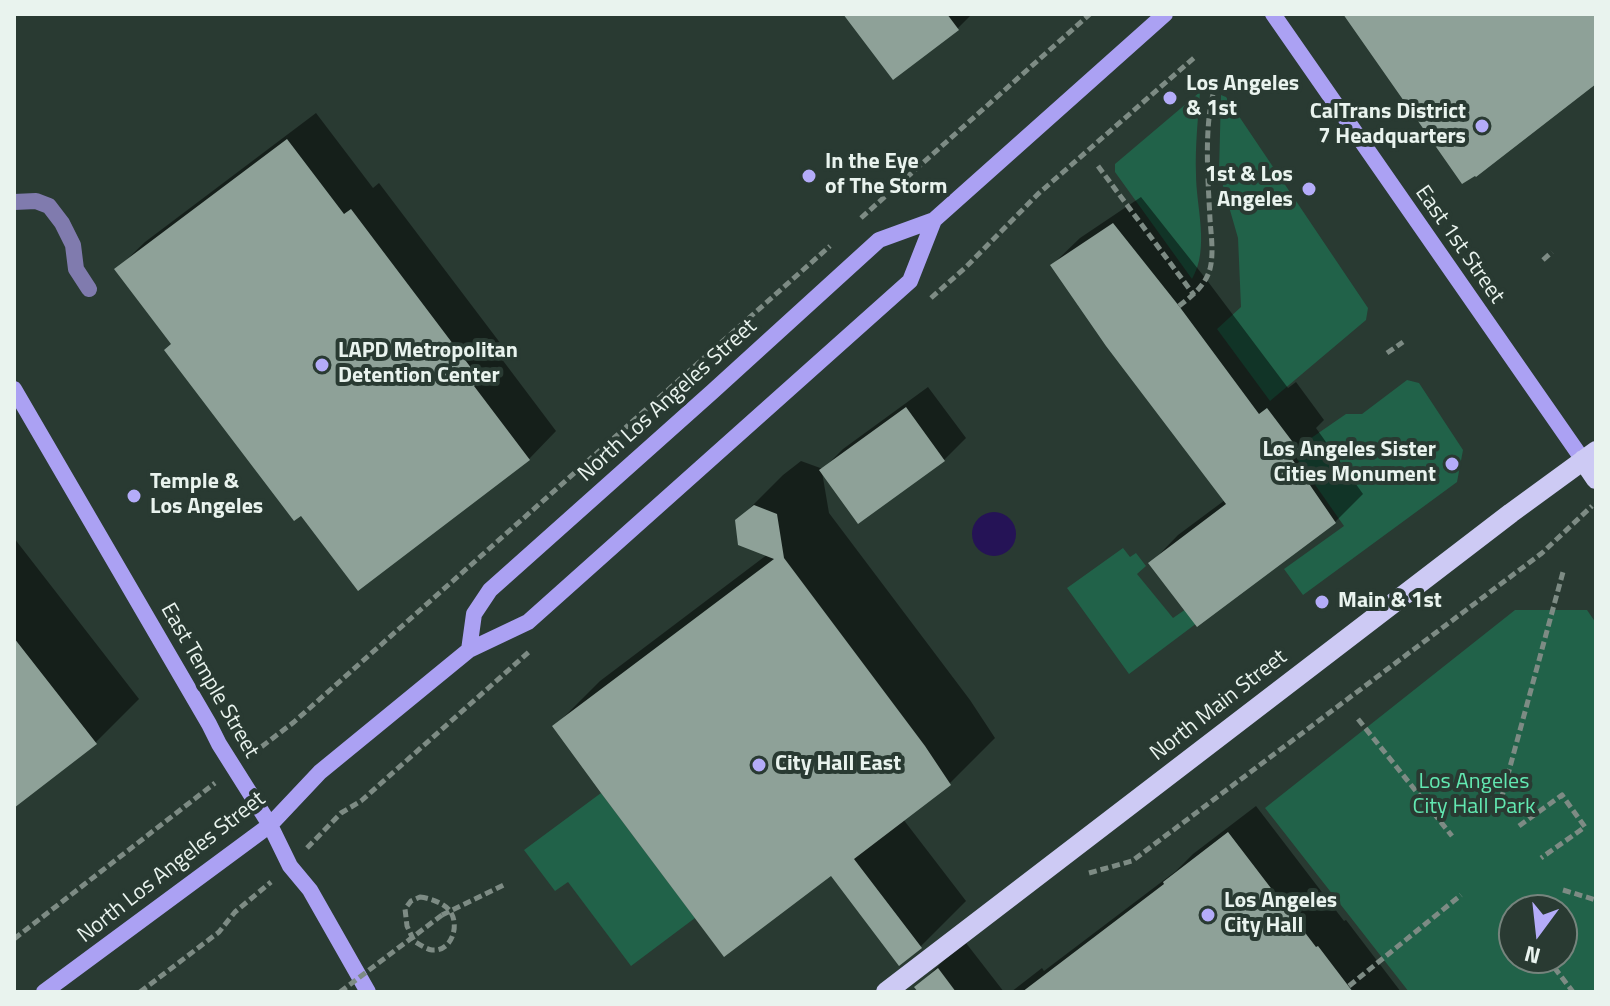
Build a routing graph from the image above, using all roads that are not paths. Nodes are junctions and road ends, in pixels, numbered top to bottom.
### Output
1 (1165, 14) edge
2 (1273, 14) edge
3 (14, 202) edge
4 (934, 220) junction
5 (89, 289) dead end
6 (14, 389) edge
7 (1590, 456) edge
8 (1596, 479) edge
9 (469, 650) junction
10 (270, 825) junction
11 (44, 992) edge
12 (368, 992) edge
13 (886, 992) edge

1 - 4 main road, North Los Angeles Street
2 - 7 main road, East 1st Street
3 - 5 lane
4 - 9 main road, North Los Angeles Street
4 - 9 main road, North Los Angeles Street
6 - 10 main road, East Temple Street
7 - 8 main road
7 - 13 main road, North Main Street
9 - 10 main road, North Los Angeles Street
10 - 11 main road, North Los Angeles Street
10 - 12 main road, East Temple Street

